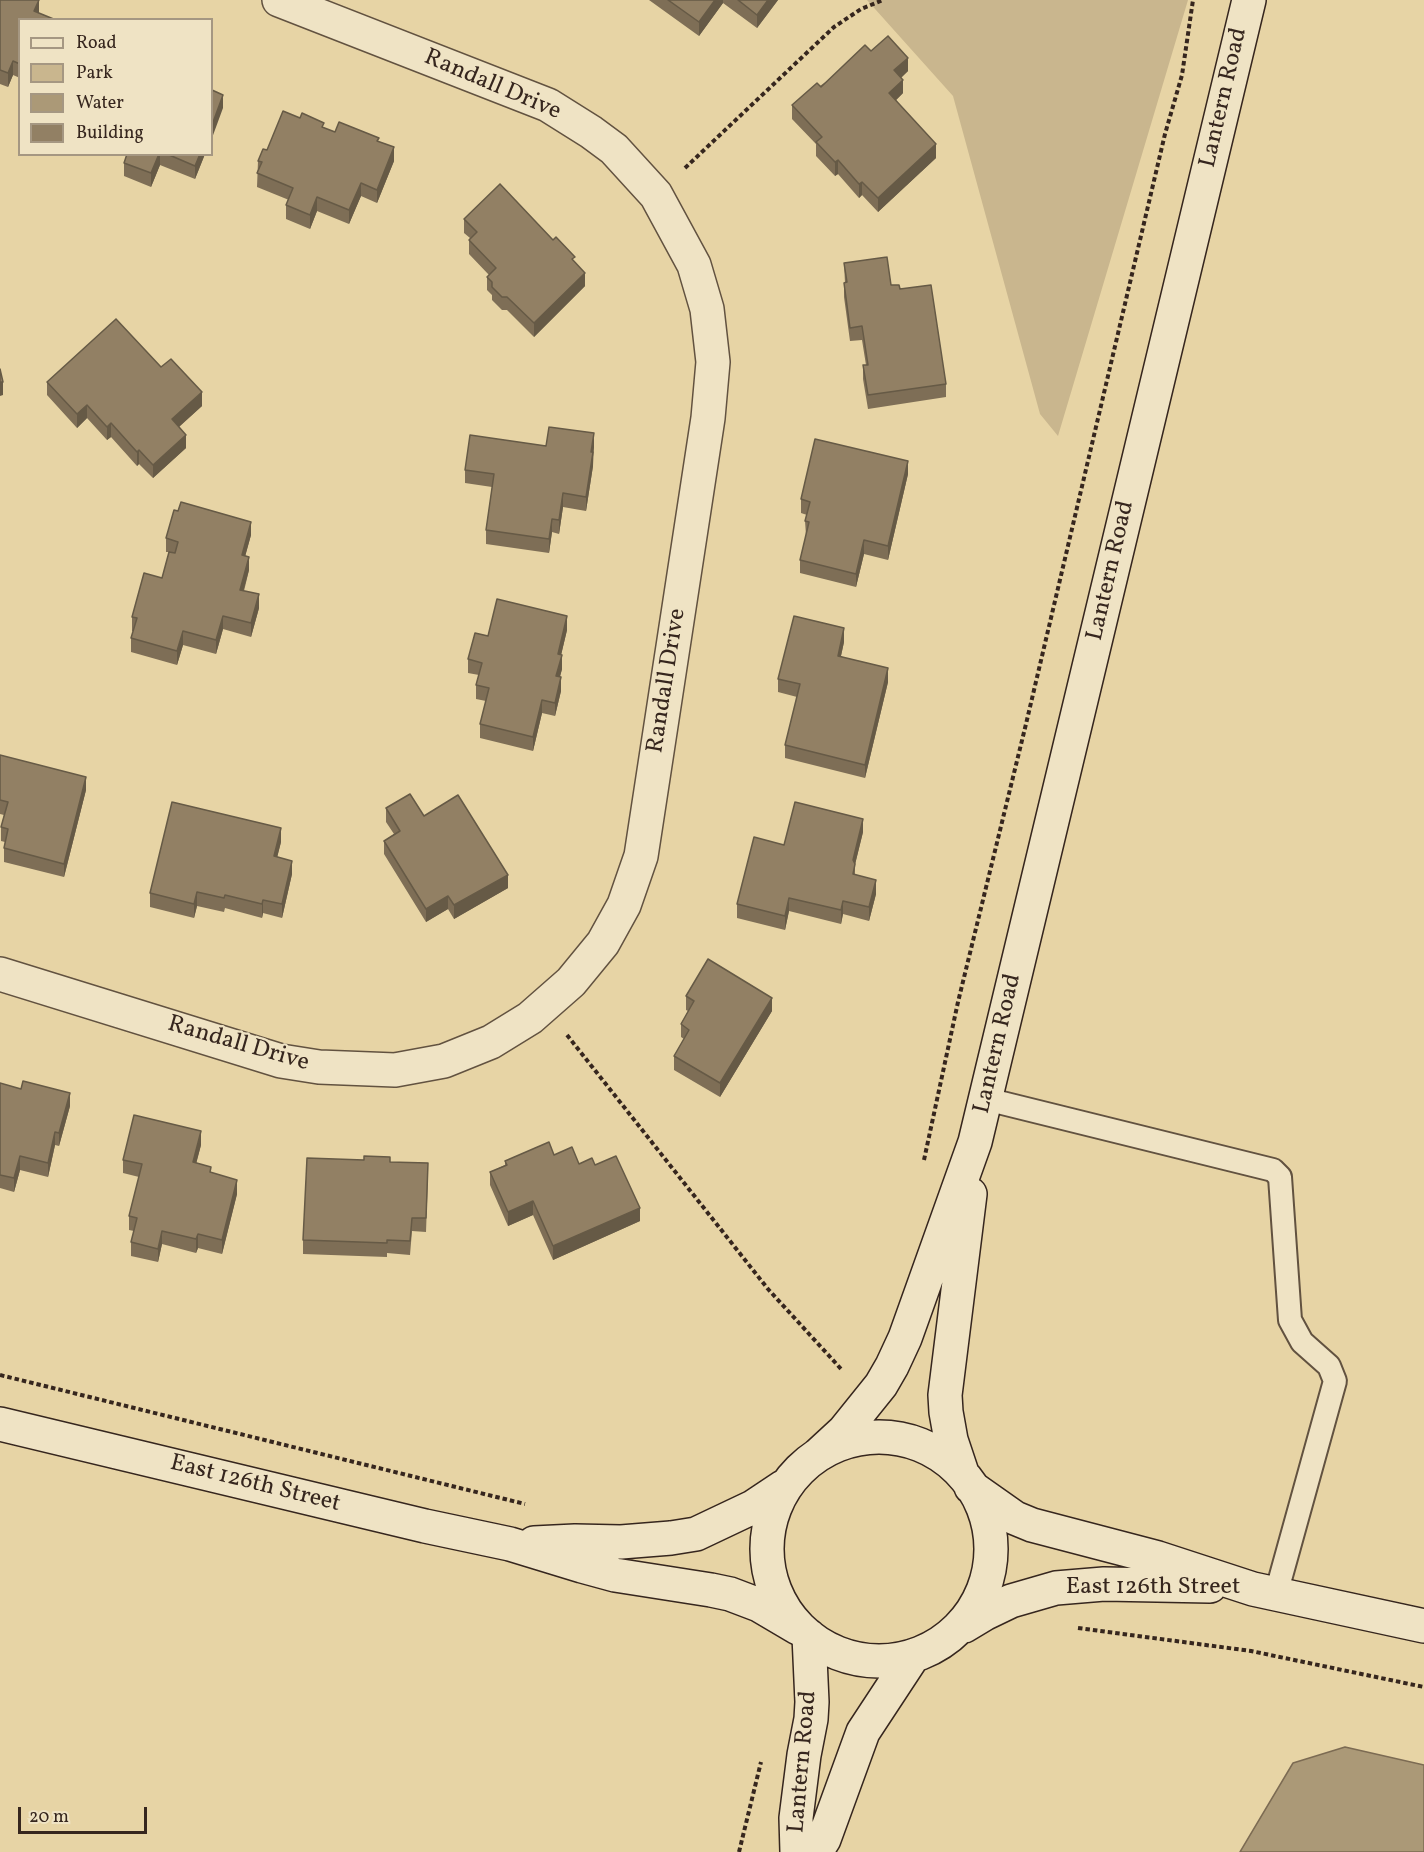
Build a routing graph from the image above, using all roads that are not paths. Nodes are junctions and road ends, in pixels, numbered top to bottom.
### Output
1 (279, 0) edge
2 (1249, 0) edge
3 (0, 974) edge
4 (986, 1100) junction
5 (975, 1142) junction
6 (0, 1424) edge
7 (818, 1455) junction
8 (966, 1479) junction
9 (783, 1487) junction
10 (510, 1544) junction
11 (1265, 1591) junction
12 (1424, 1626) edge
13 (803, 1632) junction
14 (955, 1632) junction
15 (913, 1656) junction
16 (797, 1852) edge
17 (816, 1852) edge

1 - 3 street, Randall Drive
2 - 4 street, Lantern Road
4 - 5 street, Lantern Road
4 - 11 lane
5 - 7 street, Lantern Road
5 - 8 street, Lantern Road
6 - 10 street, East 126th Street
7 - 8 street, East 126th Street
7 - 9 street
8 - 11 street, East 126th Street
8 - 14 street, Lantern Road
9 - 10 street, East 126th Street
9 - 13 street
10 - 13 street, East 126th Street
11 - 12 street, East 126th Street
11 - 14 street, East 126th Street
13 - 15 street, East 126th Street
13 - 16 street, Lantern Road
14 - 15 street
15 - 17 street, Lantern Road

